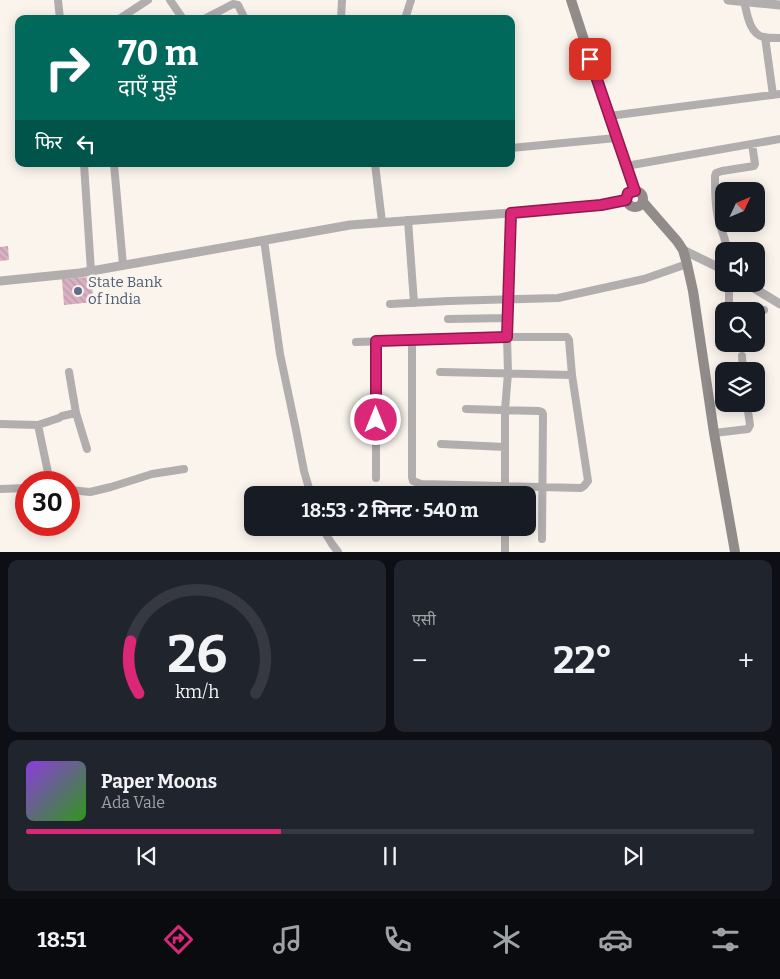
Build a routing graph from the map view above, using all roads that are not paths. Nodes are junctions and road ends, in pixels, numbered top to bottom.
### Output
1 (58, 0) edge
2 (148, 0) edge
3 (170, 0) edge
4 (342, 0) edge
5 (411, 0) edge
6 (571, 0) edge
7 (728, 0) edge
8 (744, 1) junction
9 (776, 3) edge
10 (60, 15) edge
11 (125, 15) edge
12 (179, 15) edge
13 (212, 15) edge
14 (243, 15) edge
15 (341, 15) edge
16 (406, 15) edge
17 (765, 37) junction
18 (780, 38) edge
19 (776, 94) edge
20 (609, 116) junction
21 (616, 138) junction
22 (780, 139) edge
23 (752, 144) junction
24 (515, 148) edge
25 (626, 166) junction
26 (84, 167) edge
27 (114, 167) edge
28 (375, 167) edge
29 (635, 191) junction
30 (626, 200) junction
31 (643, 202) junction
32 (511, 213) junction
33 (408, 220) junction
34 (382, 222) junction
35 (264, 240) junction
36 (726, 242) edge
37 (683, 250) junction
38 (687, 264) junction
39 (123, 265) junction
40 (715, 266) edge
41 (91, 271) junction
42 (0, 281) edge
43 (760, 292) edge
44 (508, 299) junction
45 (414, 302) junction
46 (390, 304) dead end
47 (780, 304) edge
48 (508, 318) junction
49 (448, 319) dead end
50 (507, 337) junction
51 (376, 341) junction
52 (412, 341) junction
53 (356, 342) dead end
54 (742, 356) dead end
55 (742, 362) edge
56 (69, 372) dead end
57 (440, 372) dead end
58 (508, 373) junction
59 (572, 375) junction
60 (466, 408) dead end
61 (505, 410) junction
62 (748, 412) edge
63 (76, 413) junction
64 (0, 424) edge
65 (38, 425) junction
66 (714, 433) junction
67 (441, 444) dead end
68 (505, 447) junction
69 (87, 449) dead end
70 (184, 469) dead end
71 (48, 471) edge
72 (376, 478) dead end
73 (308, 486) edge
74 (445, 486) edge
75 (505, 486) edge
76 (543, 487) junction
77 (15, 488) edge
78 (536, 488) edge
79 (0, 489) edge
80 (80, 491) edge
81 (327, 536) edge
82 (504, 536) edge
83 (542, 539) dead end
84 (338, 552) edge
85 (505, 552) edge
86 (735, 552) edge

1 - 10 street
2 - 11 street
3 - 12 street
4 - 15 street
5 - 16 street
6 - 20 main road
7 - 8 street
8 - 9 street
8 - 17 street
13 - 14 street
17 - 18 street
17 - 19 street
19 - 20 street
20 - 21 main road
21 - 24 street
21 - 25 main road
22 - 23 street
23 - 25 street
23 - 36 street
25 - 29 main road
26 - 41 street
27 - 39 street
28 - 34 street
29 - 30 main road
29 - 31 main road
30 - 31 main road
30 - 32 street
31 - 37 main road
32 - 33 street
32 - 44 street
33 - 34 street
33 - 45 street
34 - 35 street
35 - 39 street
35 - 73 street
37 - 38 main road
37 - 40 street
38 - 44 street
38 - 66 main road
39 - 41 street
41 - 42 street
43 - 47 street
44 - 45 street
44 - 48 street
45 - 46 street
48 - 49 street
48 - 50 street
50 - 52 street
50 - 58 street
50 - 59 street
51 - 52 street
51 - 53 street
51 - 72 street
52 - 74 street
54 - 55 street
56 - 63 street
57 - 58 street
58 - 59 street
58 - 61 street
59 - 76 street
60 - 61 street
61 - 68 street
61 - 76 street
62 - 66 street
63 - 65 street
63 - 69 street
64 - 65 street
65 - 71 street
66 - 86 main road
67 - 68 street
68 - 75 street
70 - 80 street
76 - 78 street
76 - 83 street
77 - 79 street
81 - 84 street
82 - 85 street

